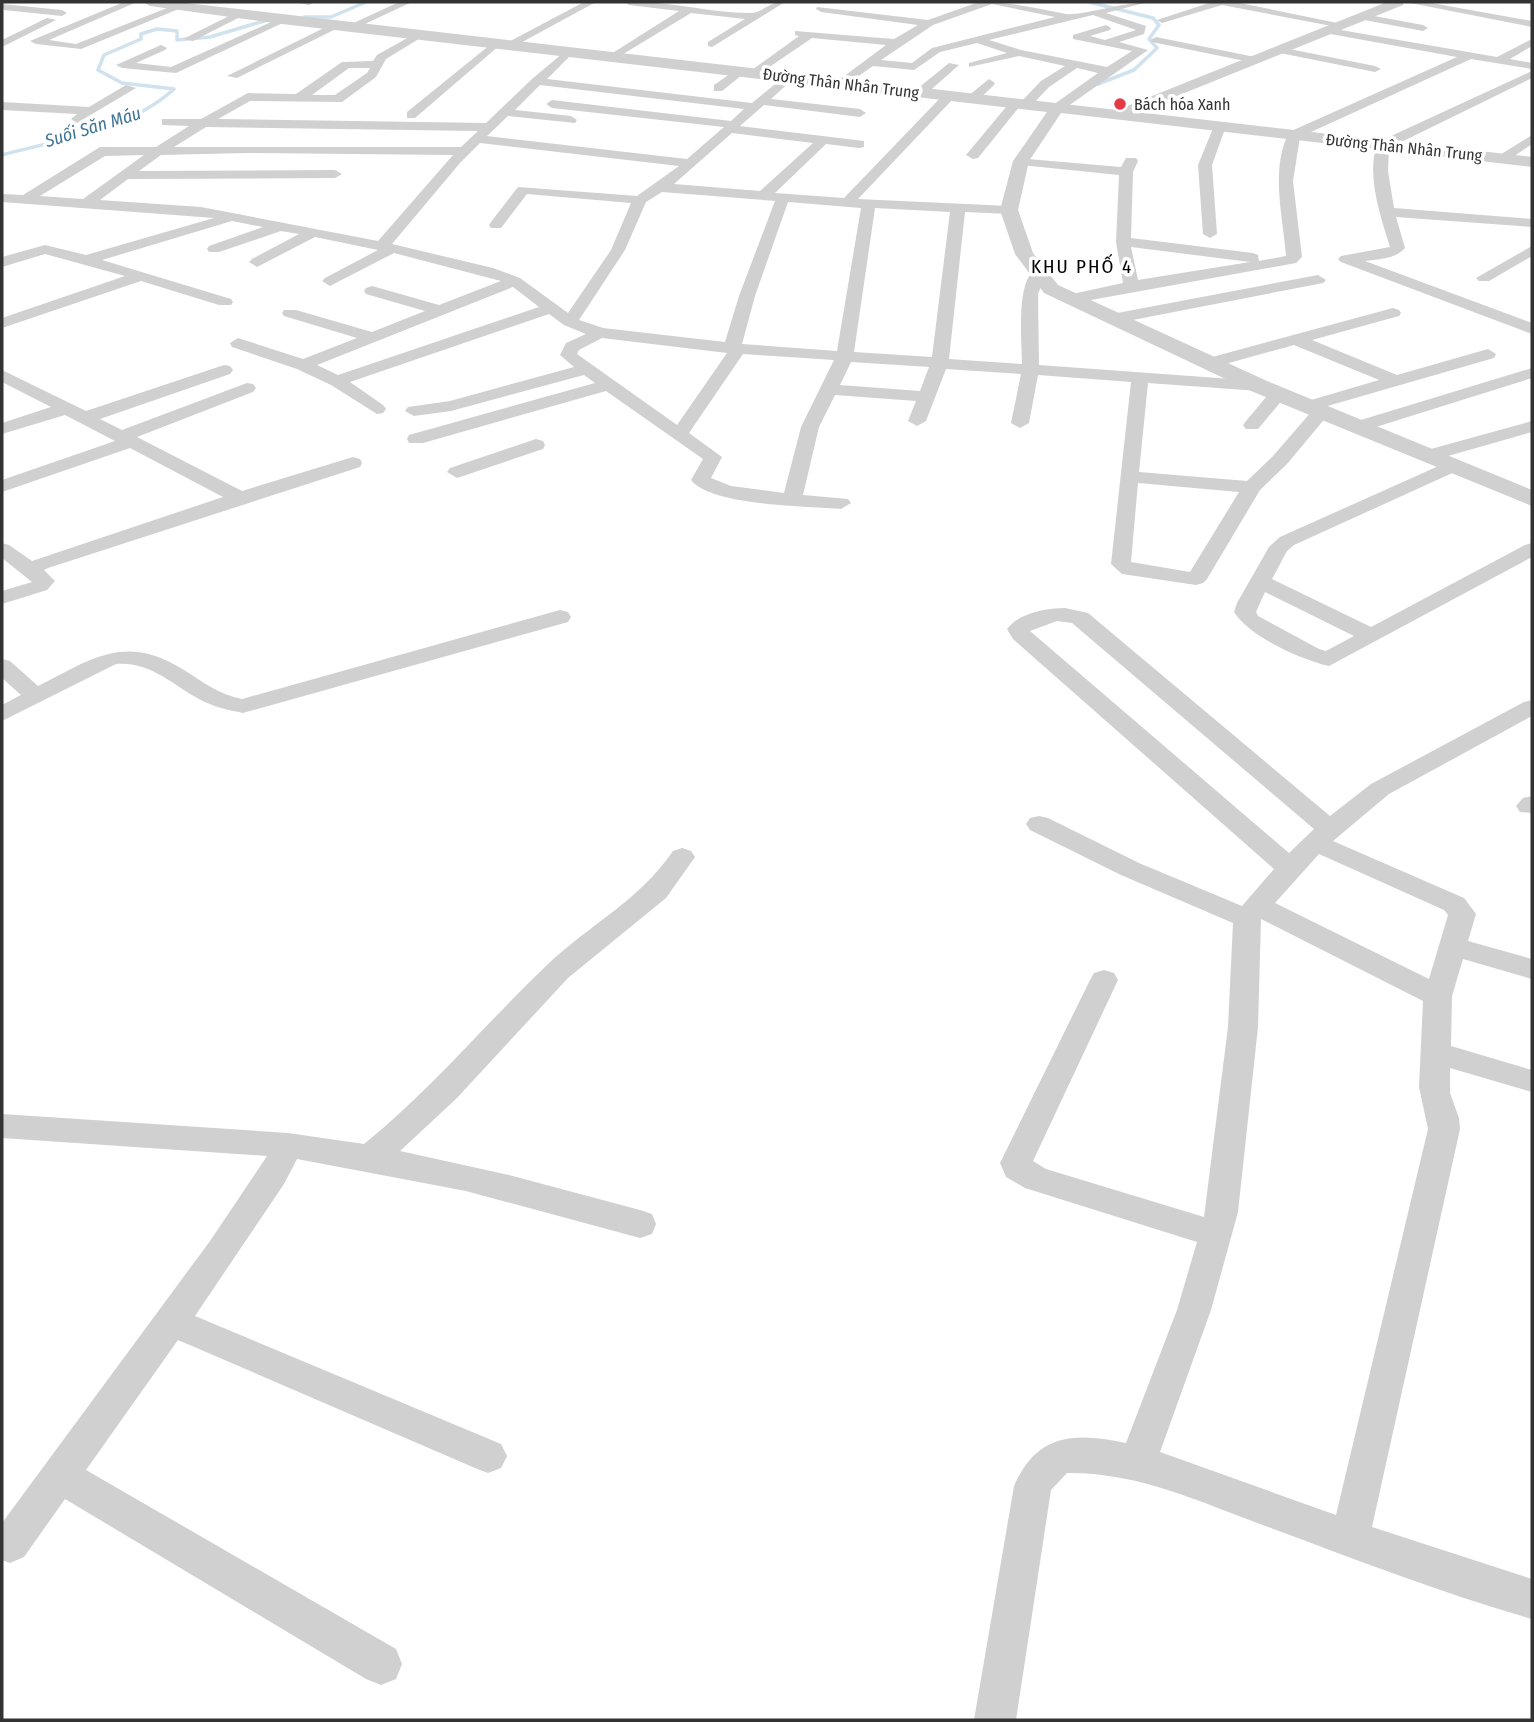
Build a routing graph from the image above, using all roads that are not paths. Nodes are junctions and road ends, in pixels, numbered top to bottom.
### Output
1 (132, 2) edge
2 (150, 2) edge
3 (299, 2) edge
4 (309, 2) edge
5 (407, 2) edge
6 (591, 2) edge
7 (628, 2) edge
8 (780, 2) edge
9 (961, 2) edge
10 (995, 2) edge
11 (1143, 2) edge
12 (1221, 2) edge
13 (1398, 2) edge
14 (1410, 2) edge
15 (1059, 3) edge
16 (659, 4) edge
17 (983, 4) edge
18 (1261, 4) edge
19 (7, 6) edge
20 (181, 6) junction
21 (821, 9) dead end
22 (688, 10) junction
23 (1037, 10) junction
24 (1105, 10) junction
25 (241, 14) junction
26 (754, 17) junction
27 (1072, 17) junction
28 (1494, 17) junction
29 (279, 19) junction
30 (1162, 20) dead end
31 (1228, 20) dead end
32 (929, 23) junction
33 (1348, 23) junction
34 (1532, 24) edge
35 (1476, 25) dead end
36 (343, 26) junction
37 (1106, 28) dead end
38 (418, 35) junction
39 (6, 36) edge
40 (979, 40) junction
41 (1156, 40) dead end
42 (36, 41) junction
43 (1260, 41) dead end
44 (1532, 42) edge
45 (896, 43) junction
46 (1106, 43) junction
47 (503, 44) junction
48 (712, 44) dead end
49 (138, 45) dead end
50 (177, 47) junction
51 (1430, 47) junction
52 (1076, 49) dead end
53 (1201, 49) junction
54 (1284, 49) junction
55 (569, 51) junction
56 (1020, 53) junction
57 (209, 54) junction
58 (1185, 55) dead end
59 (1470, 55) junction
60 (615, 56) junction
61 (1129, 60) junction
62 (1255, 60) junction
63 (1499, 60) junction
64 (870, 62) junction
65 (378, 65) junction
66 (953, 65) dead end
67 (973, 65) dead end
68 (1074, 65) junction
69 (1532, 66) edge
70 (175, 69) junction
71 (1376, 69) dead end
72 (748, 71) junction
73 (1107, 71) junction
74 (198, 72) dead end
75 (1532, 74) edge
76 (790, 76) junction
77 (258, 79) dead end
78 (536, 80) junction
79 (843, 83) junction
80 (989, 83) dead end
81 (130, 88) dead end
82 (718, 88) dead end
83 (921, 92) junction
84 (949, 96) junction
85 (298, 99) junction
86 (972, 99) junction
87 (552, 104) dead end
88 (758, 104) junction
89 (1020, 104) junction
90 (2, 106) edge
91 (189, 108) dead end
92 (1057, 108) junction
93 (92, 111) junction
94 (504, 113) junction
95 (1119, 114) junction
96 (411, 115) dead end
97 (683, 119) junction
98 (72, 122) dead end
99 (166, 122) junction
100 (203, 124) junction
101 (847, 124) dead end
102 (1220, 125) junction
103 (489, 127) junction
104 (667, 130) junction
105 (728, 130) junction
106 (150, 131) dead end
107 (1294, 135) junction
108 (477, 139) junction
109 (1532, 139) edge
110 (822, 141) junction
111 (859, 144) dead end
112 (1385, 145) junction
113 (465, 150) junction
114 (1033, 150) junction
115 (157, 152) junction
116 (973, 155) dead end
117 (1502, 158) junction
118 (1532, 162) edge
119 (690, 163) junction
120 (1129, 166) joint
121 (335, 174) dead end
122 (126, 175) junction
123 (657, 187) junction
124 (763, 196) junction
125 (2, 198) edge
126 (783, 198) junction
127 (26, 199) junction
128 (640, 200) junction
129 (88, 202) junction
130 (847, 203) junction
131 (869, 204) junction
132 (958, 208) junction
133 (1009, 210) junction
134 (1386, 212) junction
135 (231, 217) junction
136 (1532, 223) edge
137 (496, 225) dead end
138 (278, 227) junction
139 (312, 233) junction
140 (1210, 234) dead end
141 (1123, 242) junction
142 (387, 247) junction
143 (214, 249) dead end
144 (1532, 250) edge
145 (86, 260) junction
146 (2, 262) edge
147 (257, 262) dead end
148 (1283, 262) junction
149 (1038, 274) junction
150 (141, 276) junction
151 (1484, 278) dead end
152 (1318, 280) dead end
153 (330, 281) dead end
154 (515, 281) junction
155 (1131, 286) junction
156 (372, 291) dead end
157 (1069, 299) junction
158 (225, 302) dead end
159 (2, 306) edge
160 (551, 308) junction
161 (438, 310) junction
162 (290, 313) dead end
163 (1392, 313) dead end
164 (25, 315) junction
165 (1112, 319) junction
166 (570, 321) junction
167 (2, 323) edge
168 (1532, 329) edge
169 (600, 334) junction
170 (371, 337) junction
171 (1296, 340) junction
172 (238, 343) dead end
173 (736, 348) junction
174 (1488, 354) dead end
175 (845, 356) junction
176 (940, 362) junction
177 (1210, 363) junction
178 (303, 365) junction
179 (1031, 368) junction
180 (586, 369) junction
181 (224, 370) dead end
182 (1532, 373) edge
183 (2, 375) edge
184 (1140, 377) junction
185 (337, 381) junction
186 (1396, 381) junction
187 (608, 385) junction
188 (247, 388) dead end
189 (829, 389) junction
190 (1268, 390) junction
191 (928, 397) junction
192 (64, 409) junction
193 (377, 409) dead end
194 (1314, 409) junction
195 (414, 411) dead end
196 (84, 418) junction
197 (917, 421) dead end
198 (1020, 423) dead end
199 (472, 424) junction
200 (1252, 425) dead end
201 (1532, 426) edge
202 (1357, 427) junction
203 (2, 429) edge
204 (679, 435) junction
205 (126, 440) junction
206 (419, 441) dead end
207 (536, 445) dead end
208 (510, 453) junction
209 (1427, 456) junction
210 (353, 463) dead end
211 (1452, 466) junction
212 (457, 472) dead end
213 (1129, 477) junction
214 (2, 486) edge
215 (1252, 487) junction
216 (240, 498) junction
217 (792, 498) junction
218 (1532, 499) edge
219 (841, 503) dead end
220 (2, 550) edge
221 (1532, 550) edge
222 (30, 569) junction
223 (1259, 581) junction
224 (2, 598) edge
225 (560, 617) dead end
226 (1371, 636) junction
227 (2, 666) edge
228 (36, 697) junction
229 (1532, 707) edge
230 (2, 714) edge
231 (1040, 824) dead end
232 (1323, 836) junction
233 (682, 857) dead end
234 (1289, 868) junction
235 (1251, 912) junction
236 (1451, 946) junction
237 (1532, 969) edge
238 (1104, 980) dead end
239 (1438, 996) junction
240 (1435, 1052) junction
241 (1532, 1081) edge
242 (2, 1126) edge
243 (288, 1145) junction
244 (371, 1157) junction
245 (640, 1224) dead end
246 (1216, 1234) junction
247 (172, 1322) junction
248 (488, 1456) dead end
249 (1138, 1462) junction
250 (60, 1475) junction
251 (1350, 1538) junction
252 (10, 1544) dead end
253 (1532, 1600) edge
254 (381, 1664) dead end
255 (996, 1720) edge

1 - 42 street
2 - 20 street, Đường Thân Nhân Trung
3 - 4 street
5 - 36 street
6 - 47 street
7 - 16 street
8 - 26 street
9 - 17 street
10 - 23 street
11 - 24 street
12 - 18 street
12 - 30 street
13 - 33 street
14 - 28 street
15 - 23 street
16 - 22 street
17 - 32 street
18 - 31 street
18 - 33 street
19 - 39 street
20 - 25 street, Đường Thân Nhân Trung
20 - 42 street
21 - 32 street
22 - 26 street
22 - 60 street
23 - 27 street
24 - 27 street
24 - 46 street
25 - 29 street, Đường Thân Nhân Trung
25 - 50 street
26 - 48 street
27 - 40 street
28 - 34 street
28 - 35 street
29 - 36 street, Đường Thân Nhân Trung
29 - 57 street
32 - 45 street
33 - 51 street
33 - 51 street
33 - 54 street
36 - 38 street, Đường Thân Nhân Trung
36 - 77 street
37 - 46 street
38 - 47 street, Đường Thân Nhân Trung
38 - 65 street
39 - 42 street
40 - 56 street
40 - 64 street
41 - 53 street
43 - 54 street
44 - 63 street
45 - 64 street
45 - 72 street
46 - 61 street
47 - 55 street, Đường Thân Nhân Trung
47 - 96 street
49 - 50 street
50 - 57 street
50 - 70 street
51 - 59 street
52 - 61 street
53 - 58 street
53 - 62 street
54 - 62 street
54 - 71 street
55 - 60 street, Đường Thân Nhân Trung
55 - 78 street
56 - 67 street
56 - 68 street
57 - 70 street
59 - 63 street
59 - 107 street
60 - 72 street, Đường Thân Nhân Trung
61 - 73 street
62 - 95 street
63 - 69 street
64 - 79 street
65 - 85 street
65 - 85 street
66 - 83 street
68 - 73 street
68 - 89 street
70 - 74 street
72 - 76 street, Đường Thân Nhân Trung
72 - 82 street
73 - 92 street
75 - 112 street
76 - 79 street, Đường Thân Nhân Trung
76 - 88 street
78 - 88 street
78 - 94 street
79 - 83 street, Đường Thân Nhân Trung
80 - 86 street
81 - 93 street
83 - 84 street, Đường Thân Nhân Trung
84 - 86 street, Đường Thân Nhân Trung
84 - 130 street
85 - 100 street
86 - 89 street, Đường Thân Nhân Trung
87 - 97 street
88 - 101 street
88 - 105 street
89 - 92 street, Đường Thân Nhân Trung
89 - 116 street
90 - 93 street
91 - 99 street
92 - 95 street, Đường Thân Nhân Trung
92 - 114 street
93 - 98 street
94 - 103 street
94 - 104 street
95 - 102 street, Đường Thân Nhân Trung
97 - 104 street
97 - 105 street
99 - 100 street
99 - 106 street
100 - 103 street
100 - 115 street
102 - 107 street, Đường Thân Nhân Trung
102 - 140 street
103 - 108 street
104 - 105 street
105 - 110 street
105 - 119 street
107 - 112 street, Đường Thân Nhân Trung
107 - 148 street
108 - 113 street
108 - 119 street
109 - 117 street
110 - 111 street
110 - 124 street
112 - 117 street, Đường Thân Nhân Trung
112 - 134 street
113 - 115 street
113 - 142 street
114 - 120 street
114 - 133 street
115 - 122 street
115 - 127 street
117 - 118 street, Đường Thân Nhân Trung
119 - 123 street
120 - 141 street
121 - 122 street
122 - 129 street
123 - 124 street
123 - 128 street
124 - 126 street
125 - 127 street
126 - 130 street
126 - 173 street
127 - 129 street
128 - 137 street
128 - 166 street
129 - 135 street
130 - 131 street
131 - 132 street
131 - 175 street
132 - 133 street
132 - 176 street
133 - 149 street
134 - 136 street
134 - 168 street
135 - 138 street
135 - 145 street
138 - 139 street
138 - 143 street
139 - 142 street
139 - 147 street
141 - 148 street
141 - 155 street
142 - 153 street
142 - 154 street
144 - 151 street
145 - 146 street
145 - 150 street
148 - 155 street
149 - 157 street
149 - 179 street
150 - 158 street
150 - 164 street
152 - 165 street
154 - 160 street
154 - 161 street
155 - 157 street
156 - 161 street
157 - 165 street
159 - 164 street
160 - 166 street
160 - 185 street
161 - 170 street
162 - 170 street
163 - 171 street
164 - 167 street
165 - 177 street
166 - 169 street
169 - 173 street
169 - 180 street
170 - 178 street
171 - 177 street
171 - 186 street
172 - 178 street
173 - 175 street
173 - 204 street
174 - 186 street
175 - 176 street
175 - 189 street
176 - 179 street
176 - 191 street
177 - 190 street
178 - 185 street
179 - 184 street
179 - 198 street
180 - 187 street
180 - 195 street
181 - 196 street
182 - 202 street
183 - 192 street
184 - 190 street
184 - 213 street
185 - 193 street
186 - 194 street
187 - 199 street
187 - 204 street
188 - 205 street
189 - 191 street
189 - 217 street
190 - 194 street
190 - 200 street
191 - 197 street
192 - 196 street
192 - 203 street
194 - 202 street
194 - 215 street
196 - 205 street
199 - 206 street
199 - 208 street
201 - 209 street
202 - 209 street
204 - 217 street
205 - 214 street
205 - 216 street
207 - 208 street
208 - 212 street
209 - 211 street
210 - 216 street
211 - 218 street
211 - 223 street
213 - 215 street
213 - 215 street
216 - 222 street
217 - 219 street
220 - 222 street
221 - 226 street
222 - 224 street
223 - 226 street
223 - 226 street
225 - 228 street
227 - 228 street
228 - 230 street
229 - 232 street
231 - 235 street
232 - 234 street
232 - 234 street
232 - 236 street
233 - 244 street
234 - 235 street
235 - 239 street
235 - 246 street
236 - 237 street
236 - 239 street
238 - 246 street
239 - 240 street
240 - 241 street
240 - 251 street
242 - 243 street
243 - 244 street
243 - 247 street
244 - 245 street
246 - 249 street
247 - 248 street
247 - 250 street
249 - 251 street
249 - 255 street
250 - 252 street
250 - 254 street
251 - 253 street

